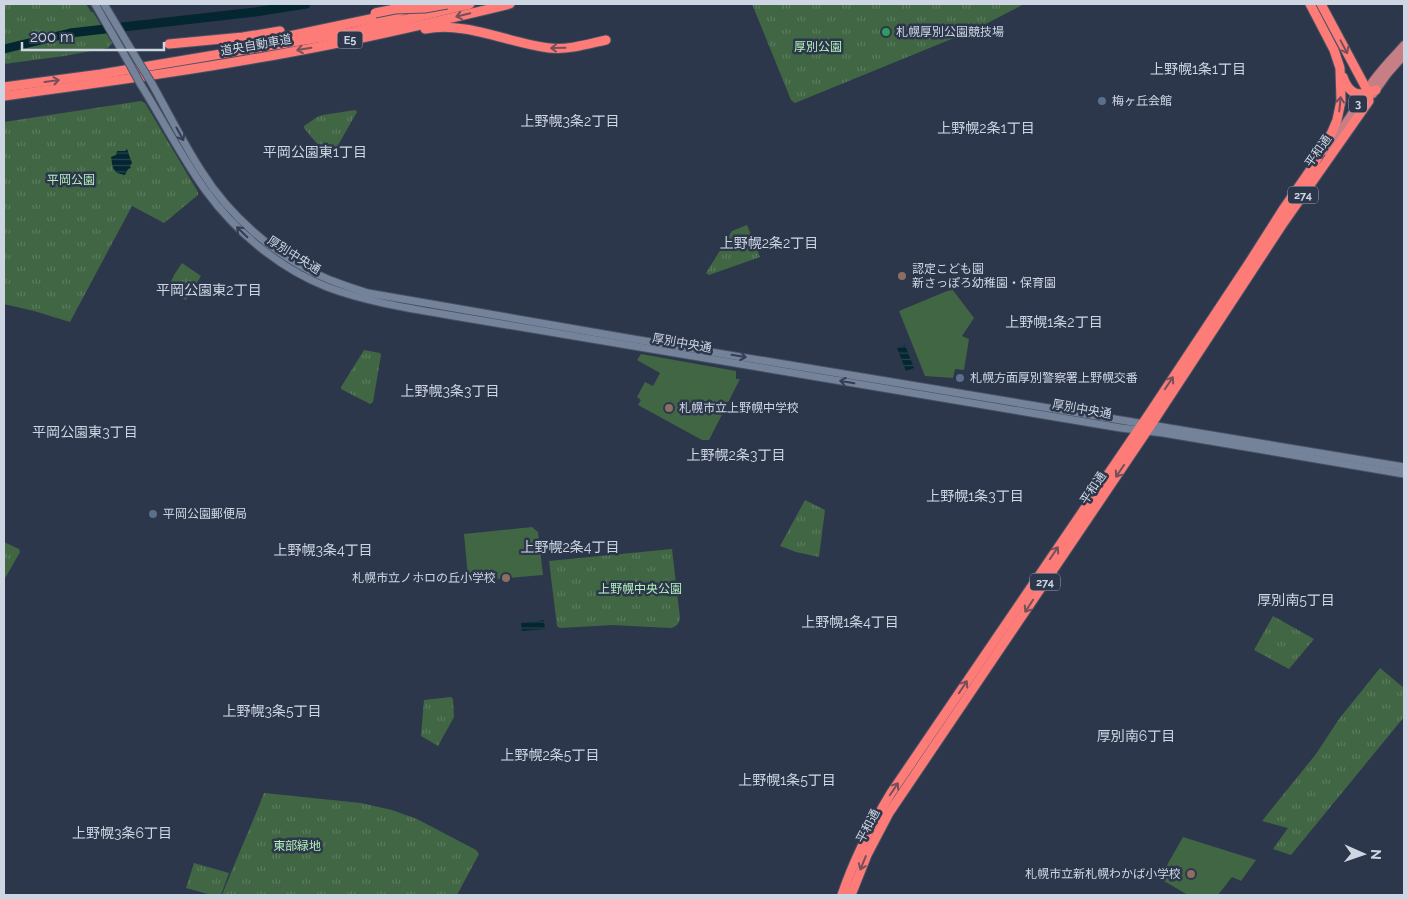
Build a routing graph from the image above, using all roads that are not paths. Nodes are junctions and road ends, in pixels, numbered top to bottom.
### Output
1 (95, 4) edge
2 (104, 4) edge
3 (425, 4) edge
4 (446, 4) edge
5 (470, 4) edge
6 (510, 4) edge
7 (1310, 4) edge
8 (1321, 4) edge
9 (606, 40) dead end
10 (169, 44) dead end
11 (332, 44) junction
12 (1404, 44) edge
13 (1404, 55) edge
14 (190, 59) junction
15 (1340, 68) junction
16 (4, 87) edge
17 (1369, 93) junction
18 (4, 96) edge
19 (1314, 164) junction
20 (1144, 428) junction
21 (1404, 467) edge
22 (1404, 474) edge
23 (842, 895) edge
24 (851, 895) edge

20 -> 1 main road, 厚別中央通, bridge
2 -> 20 main road, 厚別中央通, bridge
3 - 14 highway
4 - 10 highway, bridge
5 - 14 highway, 道央自動車道 / E5
6 -> 11 highway, 道央自動車道 / E5
7 - 15 highway, 274
8 -> 17 highway
9 -> 11 highway
11 -> 18 highway, 道央自動車道 / E5
12 - 17 main road, 3
13 - 17 main road, 3
16 -> 14 highway, 道央自動車道 / E5
15 - 17 highway, 274
19 -> 15 highway, 274
17 - 19 main road, 3
17 - 20 highway, 平和通 / 274
20 -> 19 highway, 平和通 / 274
20 - 21 main road, 厚別中央通
20 - 22 main road, 厚別中央通
23 -> 20 highway, 平和通 / 274
20 -> 24 highway, 平和通 / 274

